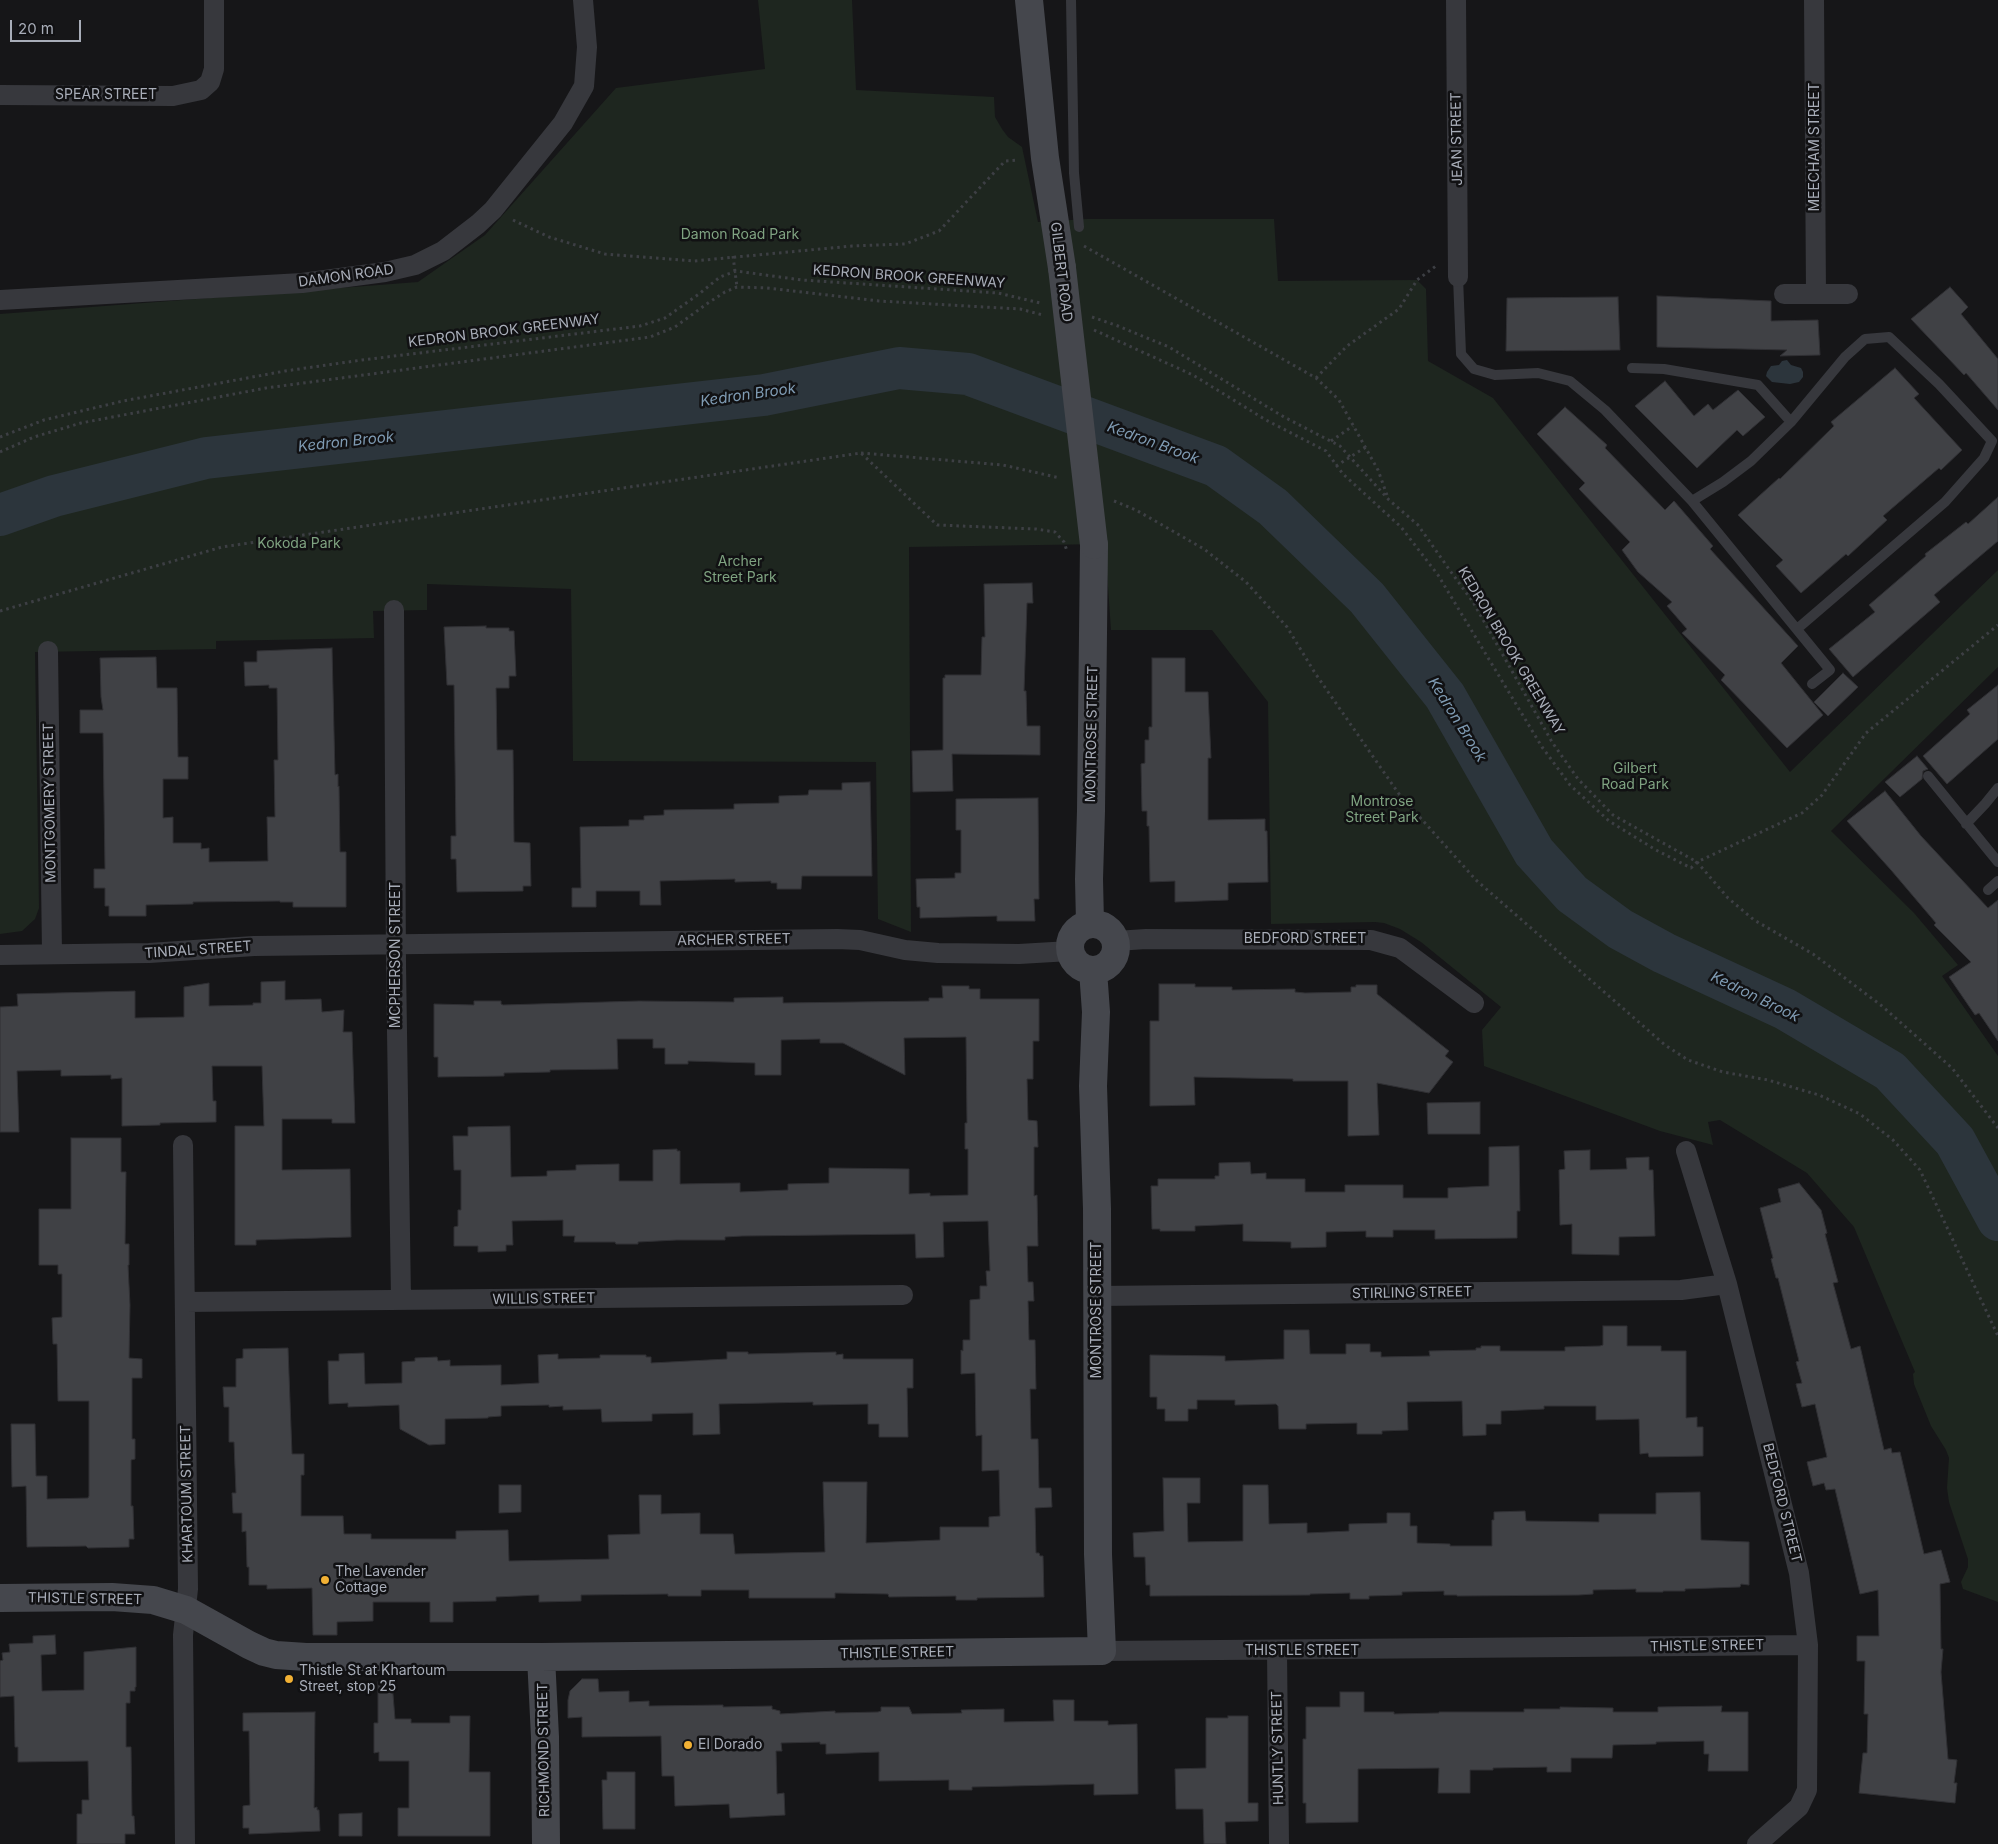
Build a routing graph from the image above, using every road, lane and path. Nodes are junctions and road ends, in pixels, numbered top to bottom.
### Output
1 (214, 0) edge
2 (583, 0) edge
3 (1029, 0) edge
4 (1072, 0) edge
5 (1456, 0) edge
6 (1814, 0) edge
7 (0, 95) edge
8 (1045, 158) junction
9 (492, 210) junction
10 (1079, 226) joint
11 (1458, 251) junction
12 (733, 256) junction
13 (736, 272) junction
14 (1458, 278) joint
15 (737, 288) junction
16 (1784, 294) dead end
17 (1816, 294) junction
18 (1848, 294) dead end
19 (0, 300) edge
20 (1046, 305) dead end
21 (1083, 314) dead end
22 (1047, 316) dead end
23 (1090, 328) dead end
24 (1632, 368) dead end
25 (1316, 378) junction
26 (1791, 422) junction
27 (1354, 426) junction
28 (0, 437) edge
29 (1995, 439) edge
30 (1331, 441) junction
31 (1366, 447) junction
32 (0, 452) edge
33 (860, 453) junction
34 (1350, 457) junction
35 (1336, 466) junction
36 (1062, 478) dead end
37 (1111, 500) dead end
38 (1389, 500) junction
39 (1692, 502) junction
40 (1094, 545) joint
41 (1068, 555) dead end
42 (394, 610) dead end
43 (0, 611) edge
44 (1998, 625) edge
45 (1797, 629) junction
46 (48, 651) dead end
47 (1812, 684) dead end
48 (1928, 776) dead end
49 (1998, 788) edge
50 (1966, 824) junction
51 (1697, 862) junction
52 (1998, 862) edge
53 (1998, 881) edge
54 (1988, 890) dead end
55 (1090, 924) junction
56 (1116, 941) junction
57 (396, 944) junction
58 (1070, 950) junction
59 (52, 954) junction
60 (0, 955) edge
61 (1094, 970) junction
62 (1474, 1003) dead end
63 (1998, 1128) edge
64 (183, 1145) dead end
65 (1686, 1151) dead end
66 (1727, 1284) junction
67 (903, 1295) dead end
68 (1097, 1296) junction
69 (401, 1300) junction
70 (185, 1302) junction
71 (1998, 1336) edge
72 (0, 1598) edge
73 (186, 1610) junction
74 (1808, 1645) junction
75 (1102, 1651) junction
76 (1277, 1651) junction
77 (541, 1657) junction
78 (185, 1844) edge
79 (546, 1844) edge
80 (1279, 1844) edge
81 (1757, 1844) edge

1 - 7 street, SPEAR STREET
2 - 9 street, DAMON ROAD
3 - 8 street, GILBERT ROAD
4 - 10 lane
5 - 11 street, JEAN STREET
6 - 17 street, MEECHAM STREET
8 - 12 path
8 - 40 street, GILBERT ROAD, bridge
9 - 12 path
9 - 19 street, DAMON ROAD
10 - 25 path
11 - 14 street, JEAN STREET
11 - 25 path
12 - 13 path
13 - 15 path
13 - 20 path, KEDRON BROOK GREENWAY
13 - 28 path, KEDRON BROOK GREENWAY
14 - 39 lane
15 - 22 path
15 - 32 path
16 - 17 street
17 - 18 street
21 - 30 path, KEDRON BROOK GREENWAY
23 - 35 path
24 - 26 lane
25 - 27 path
26 - 29 lane
26 - 39 lane
27 - 30 path
27 - 31 path
29 - 45 lane
30 - 34 path, KEDRON BROOK GREENWAY
31 - 34 path
31 - 38 path
33 - 36 path
33 - 41 path
33 - 43 path
34 - 35 path
34 - 38 path, KEDRON BROOK GREENWAY
35 - 51 path
37 - 71 path
38 - 51 path, KEDRON BROOK GREENWAY
39 - 45 lane
40 - 55 street, MONTROSE STREET
42 - 57 street, MCPHERSON STREET
44 - 51 path
45 - 47 lane
46 - 59 street, MONTGOMERY STREET
48 - 50 lane
49 - 50 lane
50 - 52 lane
51 - 63 path
53 - 54 lane
55 - 56 street
55 - 58 street
56 - 61 street
56 - 62 street, BEDFORD STREET
57 - 58 street, ARCHER STREET
57 - 59 street, TINDAL STREET
57 - 69 street, MCPHERSON STREET
58 - 61 street
59 - 60 street, TINDAL STREET
61 - 68 street, MONTROSE STREET
64 - 70 street, KHARTOUM STREET
65 - 66 street, BEDFORD STREET
66 - 68 street, STIRLING STREET
66 - 74 street, BEDFORD STREET
67 - 69 street, WILLIS STREET
68 - 75 street, MONTROSE STREET
69 - 70 street, WILLIS STREET
70 - 73 street, KHARTOUM STREET
72 - 73 street, THISTLE STREET
73 - 77 street, THISTLE STREET
73 - 78 street, KHARTOUM STREET
74 - 76 street, THISTLE STREET
74 - 81 street, BEDFORD STREET
75 - 76 street, THISTLE STREET
75 - 77 street, THISTLE STREET
76 - 80 street, HUNTLY STREET
77 - 79 street, RICHMOND STREET

